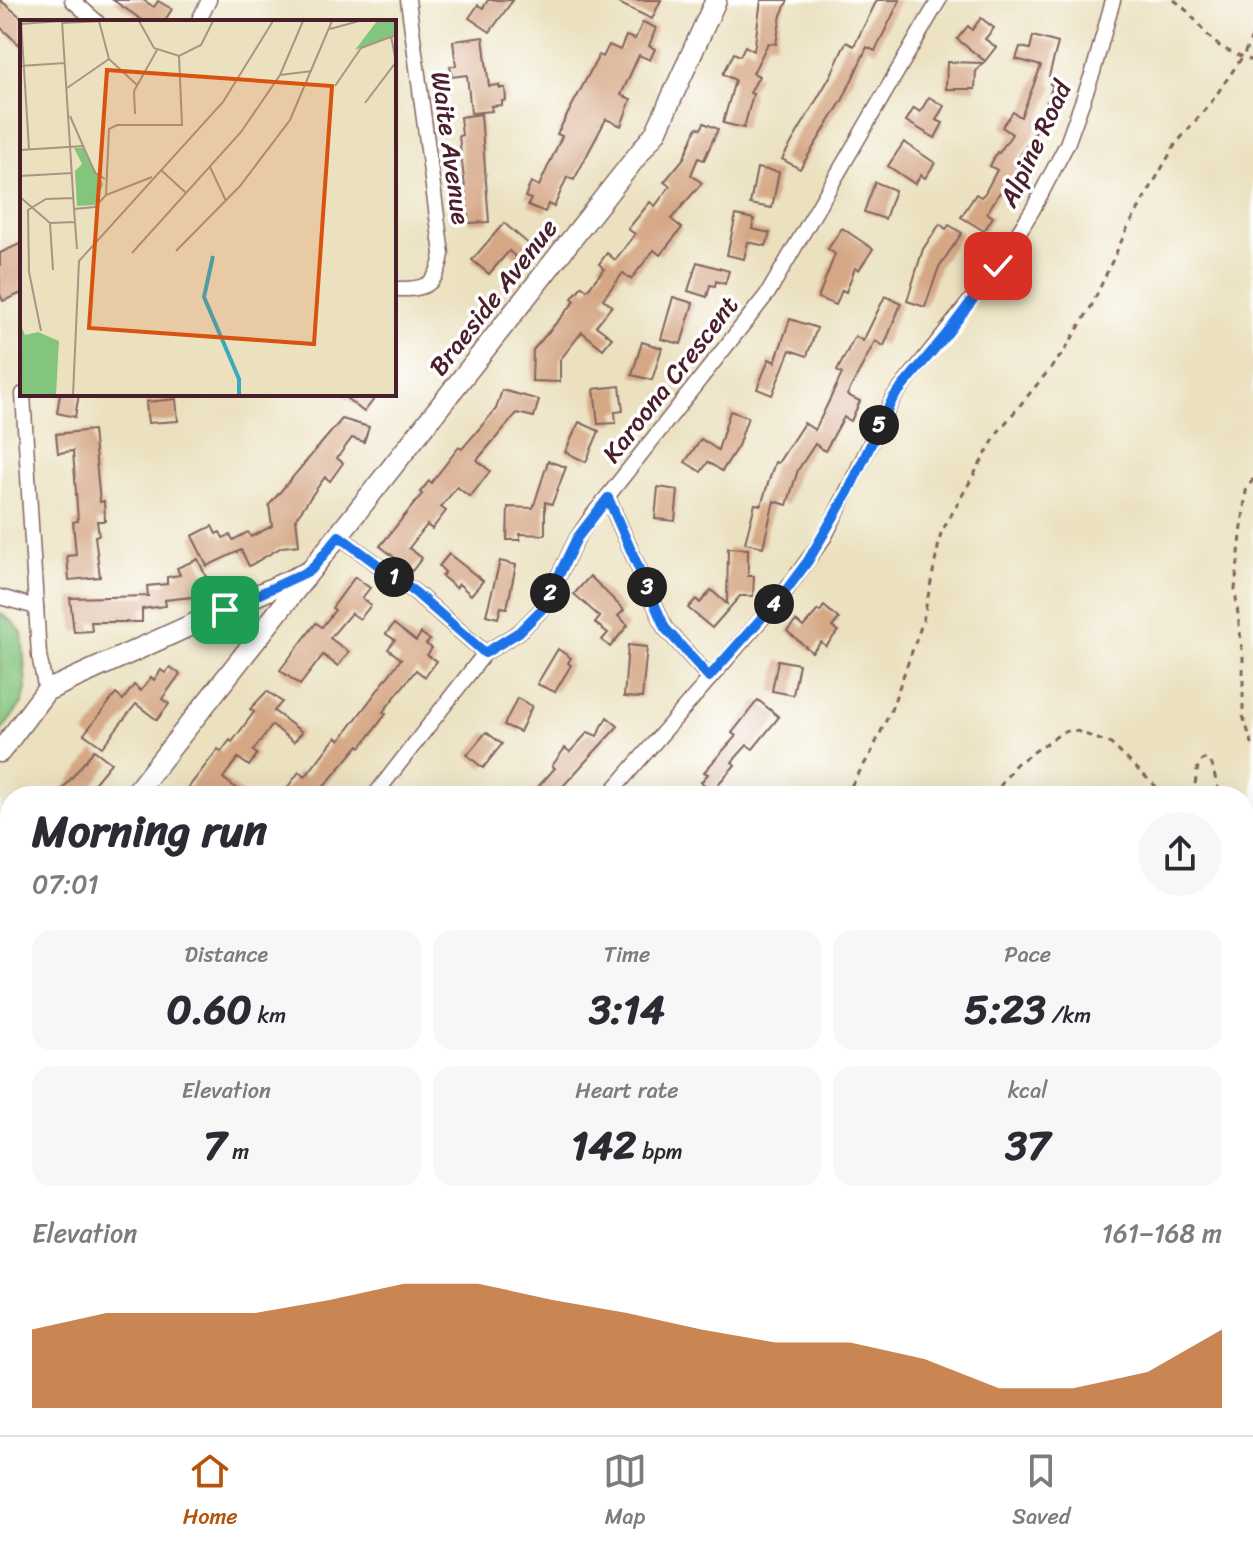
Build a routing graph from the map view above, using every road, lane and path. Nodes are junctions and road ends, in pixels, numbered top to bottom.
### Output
1 (72, 0) edge
2 (209, 0) edge
3 (408, 0) edge
4 (716, 0) edge
5 (939, 0) edge
6 (1113, 0) edge
7 (1174, 0) edge
8 (95, 20) edge
9 (199, 20) edge
10 (1253, 35) edge
11 (1243, 56) junction
12 (1253, 61) edge
13 (396, 289) edge
14 (23, 396) edge
15 (1253, 479) edge
16 (608, 498) junction
17 (339, 536) junction
18 (311, 570) junction
19 (0, 597) edge
20 (36, 607) junction
21 (225, 610) junction
22 (260, 635) junction
23 (485, 653) junction
24 (709, 677) junction
25 (46, 691) junction
26 (1253, 746) edge
27 (0, 752) edge
28 (141, 786) edge
29 (382, 786) edge
30 (616, 786) edge
31 (851, 786) edge
32 (1000, 786) edge
33 (1155, 786) edge
34 (1195, 786) edge
35 (1217, 786) edge

1 - 8 street
2 - 9 street
3 - 13 street, Waite Avenue
4 - 17 street, Braeside Avenue
5 - 16 street, Karoona Crescent
6 - 24 street, Alpine Road
7 - 11 path
10 - 11 path
11 - 12 path
11 - 31 path
14 - 20 street
15 - 26 path
16 - 23 street, Karoona Crescent
16 - 24 street
17 - 18 street, Braeside Avenue
17 - 23 street
18 - 21 street
18 - 22 street, Braeside Avenue
19 - 20 street
20 - 25 street
21 - 22 street
21 - 25 street
22 - 28 street, Braeside Avenue
23 - 29 street, Karoona Crescent
24 - 30 street, Alpine Road
25 - 27 street
32 - 33 path
34 - 35 path

